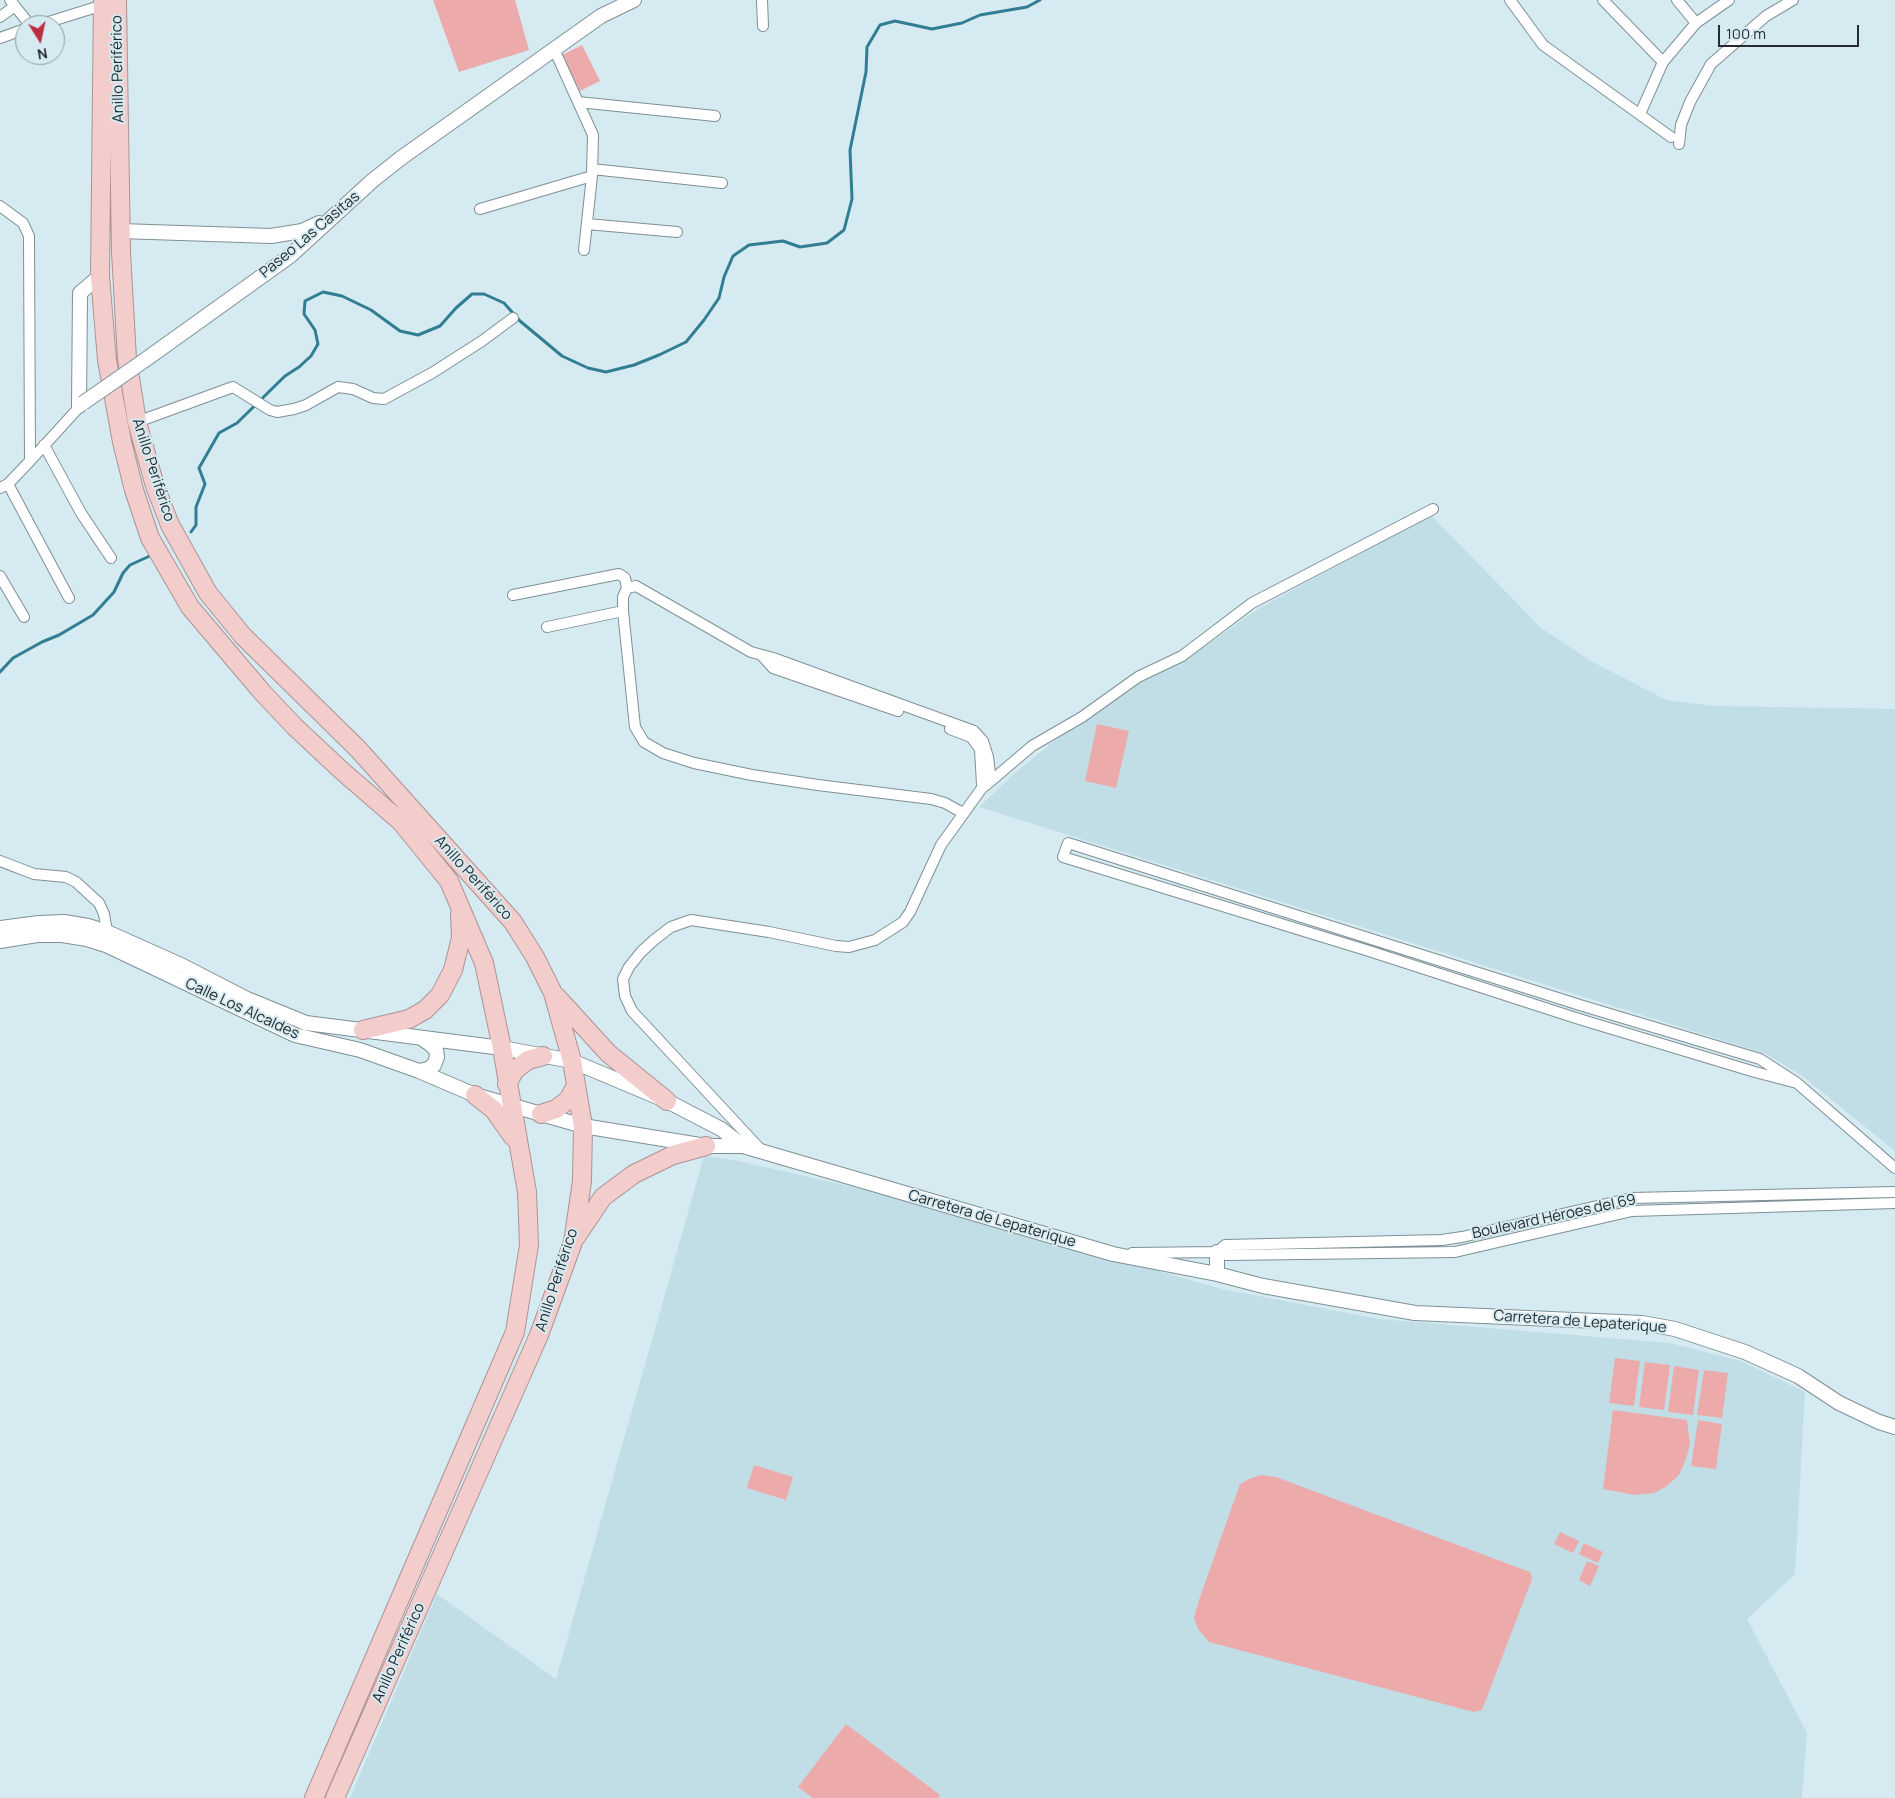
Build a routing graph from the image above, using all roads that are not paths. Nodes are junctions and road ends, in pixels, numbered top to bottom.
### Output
1 (634, 0) edge
2 (762, 0) edge
3 (1510, 0) edge
4 (1603, 0) edge
5 (1677, 0) edge
6 (1729, 0) edge
7 (1793, 0) edge
8 (108, 2) edge
9 (13, 3) edge
10 (24, 15) edge
11 (65, 16) edge
12 (0, 17) edge
13 (1696, 23) junction
14 (763, 26) dead end
15 (15, 33) edge
16 (0, 38) edge
17 (554, 49) junction
18 (1663, 62) junction
19 (578, 102) junction
20 (1640, 114) junction
21 (715, 116) dead end
22 (1671, 137) dead end
23 (1679, 144) dead end
24 (592, 173) junction
25 (722, 183) dead end
26 (0, 206) edge
27 (480, 209) dead end
28 (333, 216) junction
29 (587, 224) junction
30 (120, 231) junction
31 (677, 232) dead end
32 (271, 236) junction
33 (584, 250) dead end
34 (290, 256) junction
35 (100, 276) junction
36 (513, 318) dead end
37 (81, 404) junction
38 (137, 422) junction
39 (44, 445) junction
40 (30, 462) junction
41 (4, 486) edge
42 (1433, 509) dead end
43 (111, 558) dead end
44 (0, 576) edge
45 (627, 588) junction
46 (513, 595) dead end
47 (69, 598) dead end
48 (623, 611) junction
49 (24, 617) dead end
50 (547, 628) dead end
51 (982, 788) junction
52 (963, 813) junction
53 (0, 861) edge
54 (459, 901) junction
55 (0, 928) edge
56 (107, 932) junction
57 (0, 941) edge
58 (553, 993) junction
59 (363, 1030) junction
60 (418, 1036) junction
61 (502, 1048) junction
62 (543, 1056) junction
63 (572, 1061) junction
64 (419, 1071) junction
65 (1797, 1083) junction
66 (508, 1084) junction
67 (576, 1086) junction
68 (475, 1095) junction
69 (667, 1101) junction
70 (511, 1106) junction
71 (541, 1114) junction
72 (583, 1126) junction
73 (706, 1146) junction
74 (743, 1146) junction
75 (764, 1152) junction
76 (520, 1154) junction
77 (1895, 1168) edge
78 (1895, 1192) edge
79 (1895, 1203) edge
80 (573, 1242) junction
81 (1217, 1252) junction
82 (1113, 1254) junction
83 (1217, 1274) junction
84 (1895, 1427) edge
85 (314, 1798) edge
86 (335, 1798) edge

1 - 17 main road, Paseo Las Casitas
2 - 14 street
3 - 20 street
4 - 18 street
5 - 13 street
6 - 13 street
7 - 23 street
8 - 11 street
8 - 30 highway, Anillo Periférico
8 - 35 highway, Anillo Periférico
9 - 10 street
9 - 12 street
13 - 18 street
15 - 16 street
17 - 19 street
17 - 28 main road, Paseo Las Casitas
18 - 20 street
19 - 21 street
19 - 24 street
20 - 22 street
24 - 25 street
24 - 27 street
24 - 29 street
26 - 40 street
28 - 32 main road
28 - 34 main road, Paseo Las Casitas
29 - 31 street
29 - 33 street
30 - 32 main road
30 - 38 highway, Anillo Periférico
32 - 34 main road
34 - 37 main road, Paseo Las Casitas, bridge
35 - 37 main road
35 - 54 highway, Anillo Periférico
36 - 38 street
37 - 39 street, Paseo Las Casitas
38 - 58 highway, Anillo Periférico
39 - 40 street, Paseo Las Casitas
39 - 43 street
40 - 41 street, Paseo Las Casitas
41 - 47 street
42 - 51 street
44 - 49 street
45 - 46 street
45 - 48 street
45 - 51 street
48 - 50 street
48 - 52 street
51 - 52 street
52 - 75 street
53 - 56 street
54 - 59 highway
54 - 61 highway, Anillo Periférico
55 - 56 main road, Calle Los Alcaldes
56 - 59 main road, Calle Los Alcaldes
57 - 64 main road, Calle Los Alcaldes
58 - 63 highway, Anillo Periférico
58 - 69 highway
59 - 60 main road, Calle Los Alcaldes
60 - 61 main road, Calle Los Alcaldes
60 - 64 main road
61 - 62 main road, Carretera de Lepaterique
61 - 66 highway, Anillo Periférico
62 - 63 main road, Carretera de Lepaterique
62 - 66 highway
63 - 67 highway, Anillo Periférico
63 - 69 main road, Carretera de Lepaterique
64 - 68 main road, Calle Los Alcaldes
65 - 65 street
65 - 77 street
66 - 70 highway, Anillo Periférico
67 - 71 highway
67 - 72 highway, Anillo Periférico
68 - 70 main road, Calle Los Alcaldes
68 - 76 highway
69 - 74 main road, Carretera de Lepaterique
70 - 71 main road, Carretera de Lepaterique
70 - 76 highway, Anillo Periférico
71 - 72 main road, Carretera de Lepaterique
72 - 73 main road, Carretera de Lepaterique
72 - 80 highway, Anillo Periférico
73 - 74 main road, Carretera de Lepaterique
73 - 80 highway
74 - 75 main road, Carretera de Lepaterique
75 - 82 main road, Carretera de Lepaterique
76 - 85 highway, Anillo Periférico
78 - 81 street, Boulevard Héroes del 69
79 - 81 street, Boulevard Héroes del 69
80 - 86 highway, Anillo Periférico
81 - 82 street, Boulevard Héroes del 69
81 - 83 main road
82 - 83 main road, Carretera de Lepaterique
83 - 84 main road, Carretera de Lepaterique

